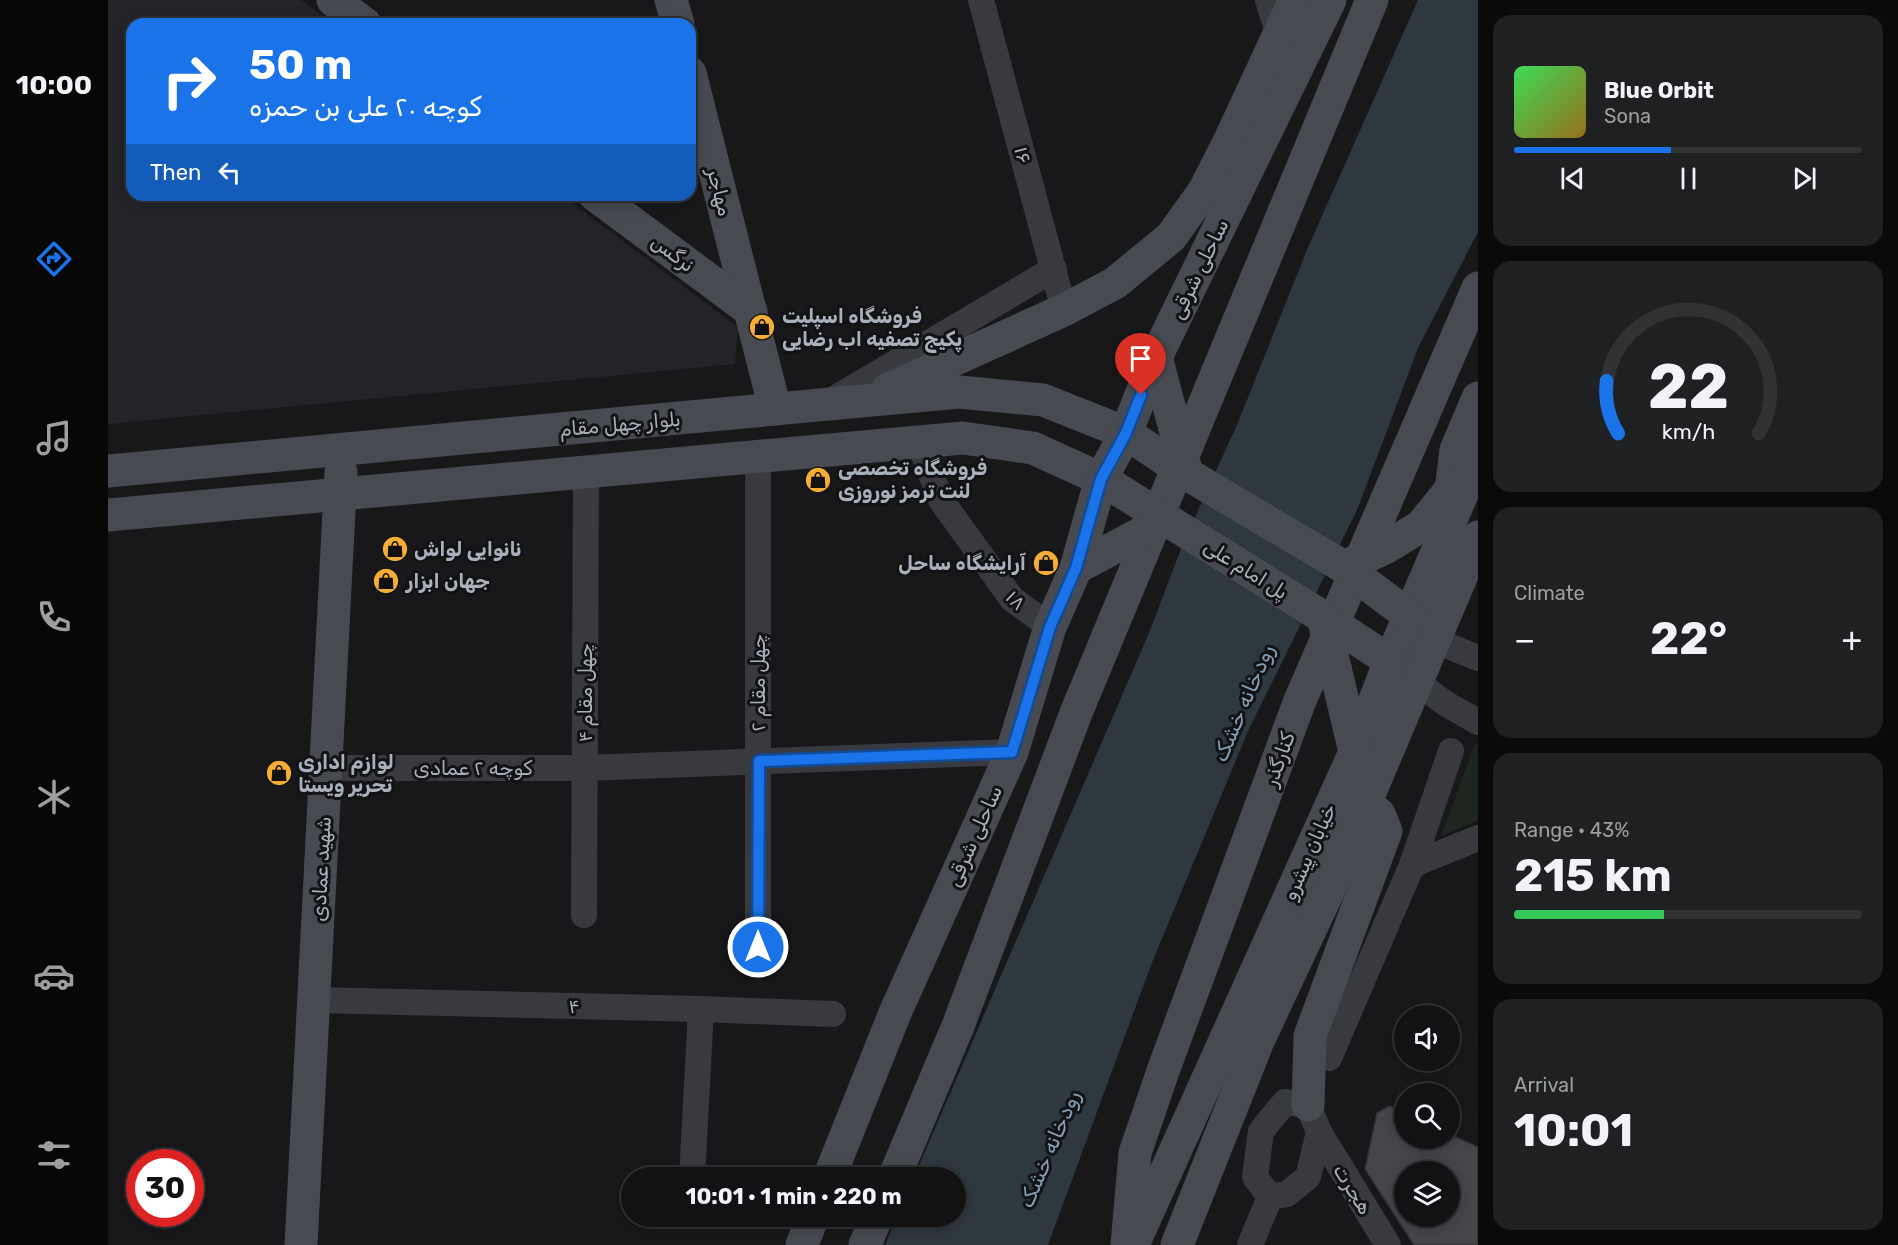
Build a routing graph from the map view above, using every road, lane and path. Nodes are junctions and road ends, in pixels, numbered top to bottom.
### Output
1 (333, 0) edge
2 (671, 0) edge
3 (981, 0) edge
4 (1268, 0) edge
5 (1295, 0) edge
6 (1330, 0) edge
7 (1372, 0) edge
8 (357, 18) edge
9 (676, 18) edge
10 (1279, 36) junction
11 (696, 96) edge
12 (603, 201) edge
13 (1054, 268) junction
14 (1478, 288) edge
15 (1064, 310) junction
16 (751, 311) junction
17 (1156, 357) junction
18 (1478, 398) edge
19 (862, 401) junction
20 (824, 405) junction
21 (775, 409) junction
22 (1126, 433) junction
23 (919, 442) junction
24 (341, 450) junction
25 (758, 456) junction
26 (1478, 457) edge
27 (108, 471) edge
28 (586, 471) junction
29 (1187, 474) junction
30 (1101, 479) junction
31 (1452, 488) junction
32 (342, 494) junction
33 (108, 514) edge
34 (1166, 520) junction
35 (1447, 526) junction
36 (1477, 539) edge
37 (1344, 567) junction
38 (1076, 568) junction
39 (1323, 617) junction
40 (1411, 617) junction
41 (1050, 627) junction
42 (1436, 641) junction
43 (1478, 658) edge
44 (1390, 661) junction
45 (1418, 683) junction
46 (1478, 722) edge
47 (1451, 751) dead end
48 (1012, 752) junction
49 (1355, 752) junction
50 (759, 761) junction
51 (327, 768) junction
52 (584, 768) junction
53 (1366, 804) junction
54 (1478, 838) edge
55 (1412, 865) junction
56 (584, 915) dead end
57 (758, 947) dead end
58 (314, 1000) junction
59 (701, 1009) junction
60 (833, 1014) dead end
61 (1329, 1058) dead end
62 (1313, 1118) junction
63 (693, 1167) edge
64 (833, 1167) edge
65 (899, 1167) edge
66 (1270, 1197) junction
67 (809, 1227) edge
68 (872, 1227) edge
69 (1251, 1243) edge
70 (301, 1245) edge
71 (802, 1245) edge
72 (865, 1245) edge
73 (1127, 1245) edge
74 (1132, 1245) edge
75 (1177, 1245) edge
76 (1388, 1245) edge

1 - 8 main road
2 - 9 main road
3 - 13 street, ۱۶
4 - 10 street
5 - 10 main road, ساحلی شرقی
6 - 17 main road, ساحلی شرقی
7 - 65 main road
10 - 15 main road, ساحلی شرقی
11 - 16 main road, مهاجر
12 - 16 main road, نرگس
13 - 15 street, ۱۶
13 - 20 street
14 - 73 main road, کنارگذر
15 - 19 main road, ساحلی شرقی
16 - 21 main road, مهاجر
17 - 22 main road, ساحلی شرقی
17 - 29 main road, bridge
18 - 31 main road
19 - 20 main road, بلوار چهل مقام
19 - 22 main road, بلوار چهل مقام
20 - 21 main road, بلوار چهل مقام
21 - 24 main road, بلوار چهل مقام
22 - 29 main road, bridge
22 - 30 main road, ساحلی شرقی
23 - 25 main road
23 - 30 main road
23 - 41 street, ۱۸
24 - 27 main road, بلوار چهل مقام
24 - 32 main road, شهید عمادی
25 - 28 main road
25 - 50 street, چهل مقام ۲
26 - 35 main road, خیابان پیشرو
28 - 32 main road
28 - 52 street, چهل مقام ۴
29 - 37 main road, bridge
30 - 34 main road, پل امام علی, bridge
30 - 38 main road, ساحلی شرقی
31 - 35 main road
31 - 37 main road, bridge
32 - 33 main road
32 - 51 main road, شهید عمادی
34 - 38 main road, bridge
34 - 39 main road, پل امام علی, bridge
35 - 40 main road, خیابان پیشرو
36 - 42 main road, خیابان پیشرو
37 - 40 main road, bridge
38 - 41 main road, ساحلی شرقی
39 - 44 main road, پل امام علی, bridge
39 - 49 main road, bridge
40 - 42 main road
40 - 44 main road, خیابان پیشرو
41 - 48 main road, ساحلی شرقی
42 - 43 street
42 - 45 main road, خیابان پیشرو
44 - 45 street
44 - 49 main road, خیابان پیشرو
45 - 46 street
45 - 53 main road, خیابان پیشرو
47 - 55 street
48 - 50 street, کوچه ۲ عمادی
48 - 64 main road, ساحلی شرقی
49 - 74 main road, خیابان پیشرو
50 - 52 street, کوچه ۲ عمادی
50 - 57 street, چهل مقام ۲
51 - 52 street, کوچه ۲ عمادی
51 - 58 main road, شهید عمادی
52 - 56 street, چهل مقام ۴
53 - 62 main road
53 - 75 main road, خیابان پیشرو
54 - 55 street
55 - 61 street
58 - 59 street, ۴
58 - 70 main road, شهید عمادی
59 - 60 street, ۴
59 - 63 street
62 - 66 street
62 - 66 street
62 - 76 street, هجرت
66 - 69 street
67 - 71 main road
68 - 72 main road

